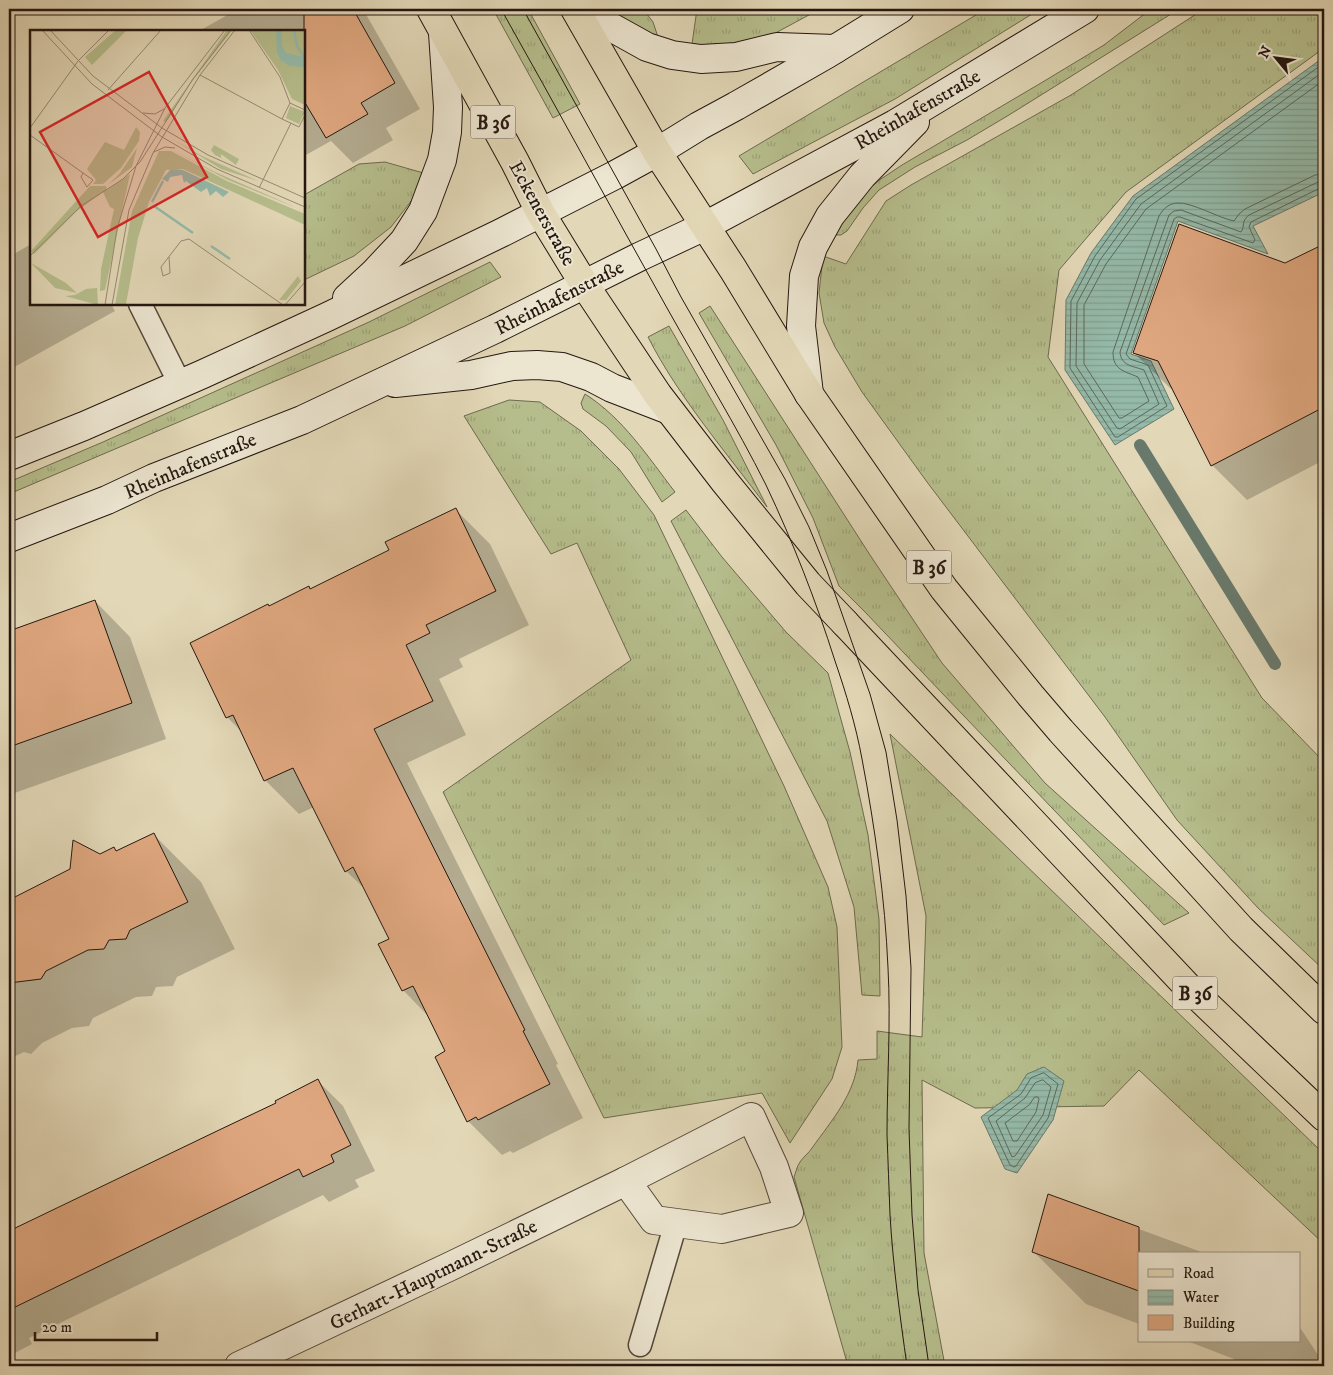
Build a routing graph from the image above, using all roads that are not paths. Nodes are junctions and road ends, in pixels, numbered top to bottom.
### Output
1 (431, 9) edge
2 (575, 9) edge
3 (584, 9) edge
4 (900, 9) edge
5 (1085, 9) edge
6 (443, 33) junction
7 (835, 49) junction
8 (941, 96) junction
9 (657, 152) junction
10 (540, 212) junction
11 (704, 226) junction
12 (584, 284) junction
13 (140, 305) edge
14 (327, 317) junction
15 (180, 384) junction
16 (374, 386) junction
17 (809, 394) junction
18 (669, 410) junction
19 (9, 456) edge
20 (9, 538) edge
21 (1324, 1010) edge
22 (1324, 1116) edge
23 (626, 1181) junction
24 (676, 1223) junction
25 (640, 1345) dead end
26 (239, 1366) edge

1 - 6 main road, Eckenerstraße / B 36
2 - 9 main road, B 36
3 - 7 main road
4 - 7 main road
5 - 8 main road, Rheinhafenstraße
6 - 10 main road, Eckenerstraße / B 36
6 - 14 main road
7 - 9 main road
8 - 11 main road, Rheinhafenstraße
8 - 17 main road
9 - 10 main road
9 - 11 main road, B 36
10 - 12 main road, Eckenerstraße / B 36
10 - 14 main road
11 - 12 main road, Rheinhafenstraße
11 - 17 main road, B 36
12 - 16 main road, Rheinhafenstraße
12 - 18 main road, B 36
13 - 15 lane
14 - 15 main road
15 - 19 main road
16 - 18 main road
16 - 20 main road, Rheinhafenstraße
17 - 21 main road, B 36
18 - 22 main road, B 36
23 - 24 main road, Gerhart-Hauptmann-Straße
23 - 24 main road, Gerhart-Hauptmann-Straße
23 - 26 main road, Gerhart-Hauptmann-Straße
24 - 25 lane

